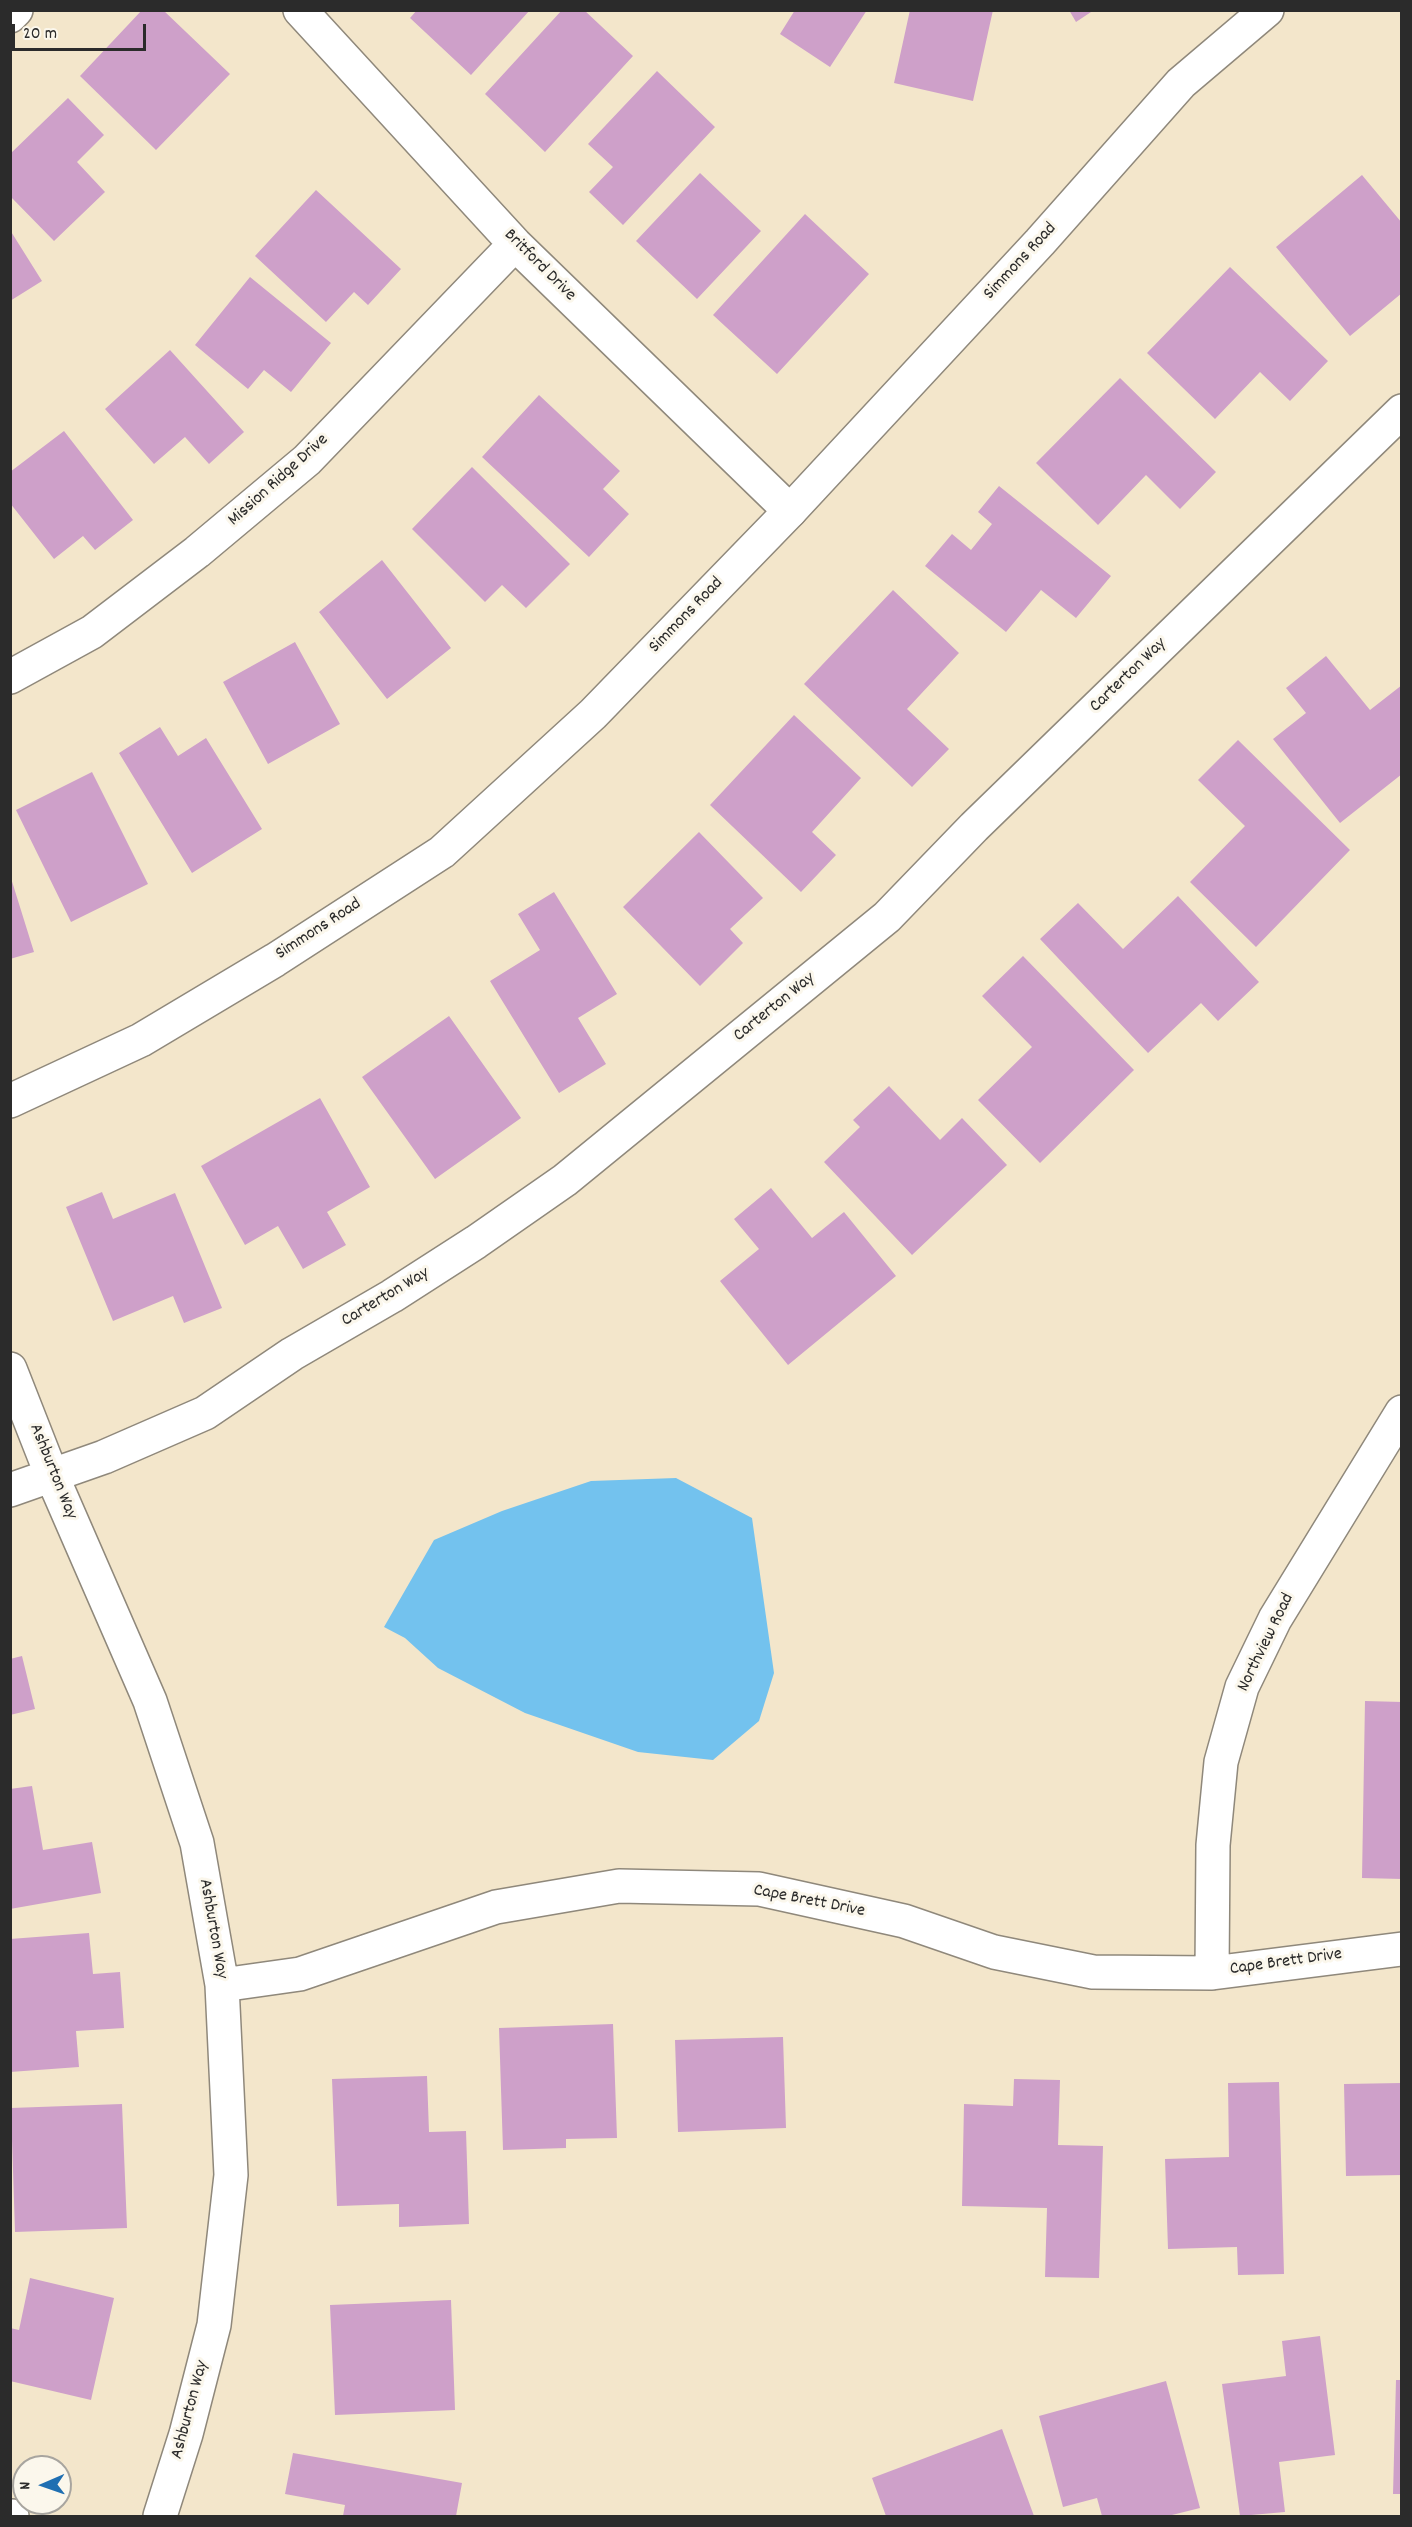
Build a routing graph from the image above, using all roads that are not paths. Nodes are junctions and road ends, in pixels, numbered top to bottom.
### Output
1 (16, 10) edge
2 (300, 10) edge
3 (1267, 10) edge
4 (10, 16) edge
5 (515, 244) junction
6 (1401, 411) edge
7 (790, 511) junction
8 (10, 677) edge
9 (10, 1101) edge
10 (10, 1369) edge
11 (1401, 1412) edge
12 (52, 1476) junction
13 (10, 1490) edge
14 (1401, 1949) edge
15 (1212, 1973) junction
16 (222, 1985) junction
17 (160, 2517) edge

1 - 4 street
2 - 5 street, Britford Drive
3 - 7 street, Simmons Road
5 - 7 street, Britford Drive
5 - 8 street, Mission Ridge Drive
6 - 12 street, Carterton Way
7 - 9 street, Simmons Road
10 - 12 street, Ashburton Way
11 - 15 street, Northview Road
12 - 13 street, Carterton Way
12 - 16 street, Ashburton Way
14 - 15 street, Cape Brett Drive
15 - 16 street, Cape Brett Drive
16 - 17 street, Ashburton Way

